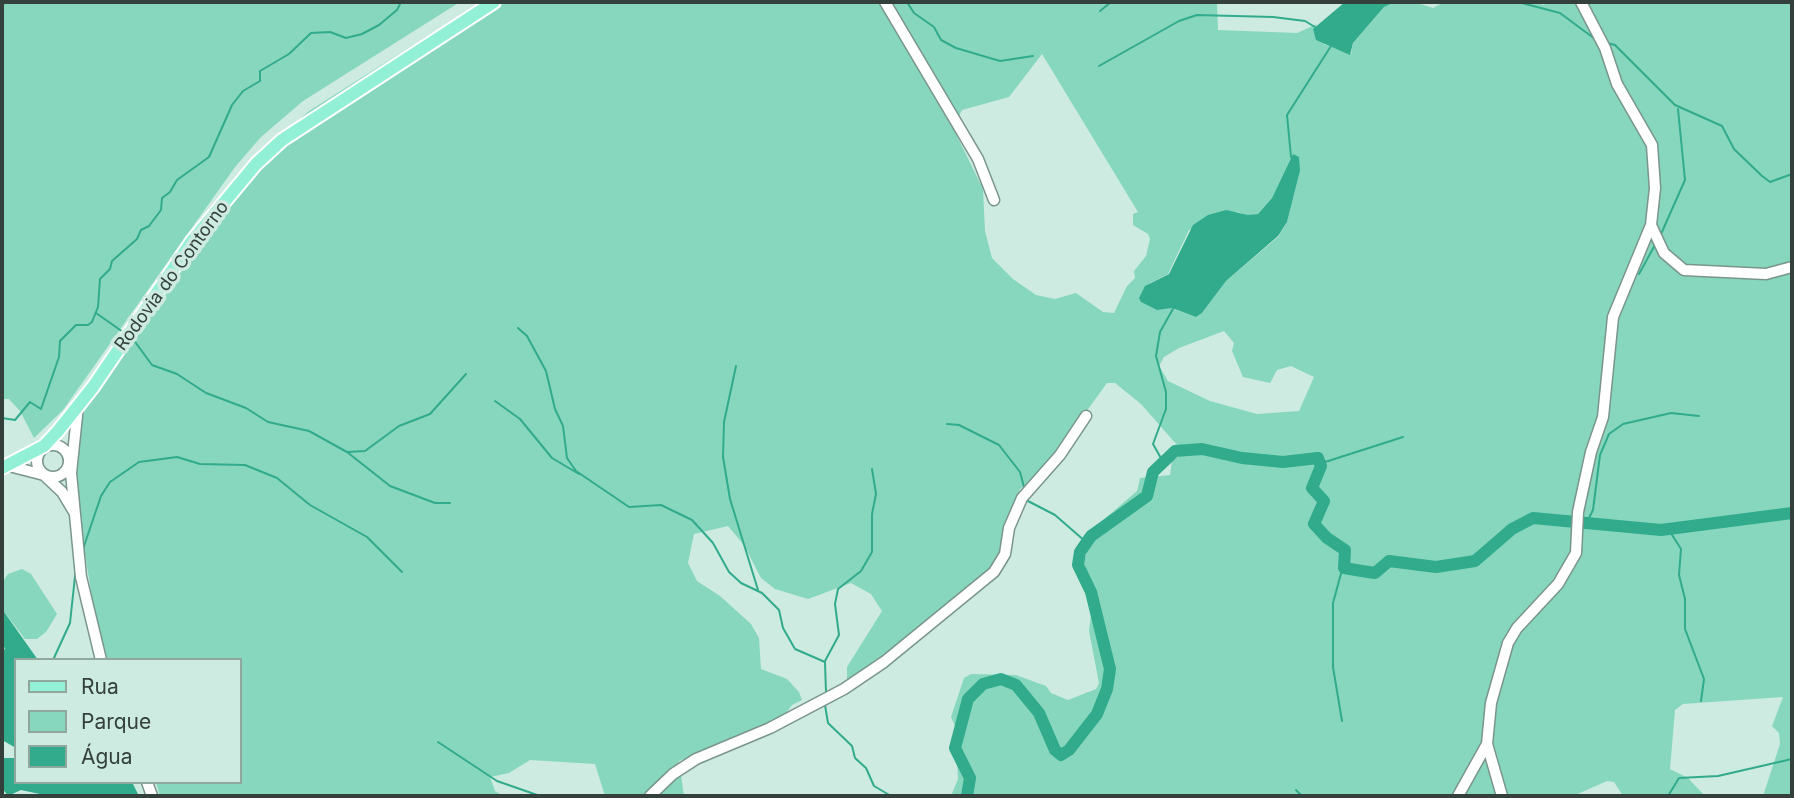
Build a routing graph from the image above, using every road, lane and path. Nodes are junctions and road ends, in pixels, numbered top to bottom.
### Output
1 (494, 2) edge
2 (885, 2) edge
3 (1581, 2) edge
4 (994, 200) dead end
5 (1651, 225) junction
6 (1792, 267) edge
7 (78, 405) junction
8 (1086, 416) dead end
9 (44, 446) junction
10 (70, 459) junction
11 (5, 467) edge
12 (44, 475) junction
13 (76, 516) junction
14 (101, 658) edge
15 (1486, 744) junction
16 (650, 796) edge
17 (1458, 796) edge
18 (1502, 796) edge

1 - 7 main road, Rodovia do Contorno
2 - 4 street
3 - 5 street
5 - 6 street
5 - 15 street
7 - 9 main road, Rodovia do Contorno
7 - 10 street
8 - 16 street
9 - 10 street
9 - 11 main road, Rodovia do Contorno
9 - 12 street
10 - 12 street
10 - 13 street
11 - 12 street
12 - 13 street
13 - 14 street
15 - 17 street
15 - 18 street

